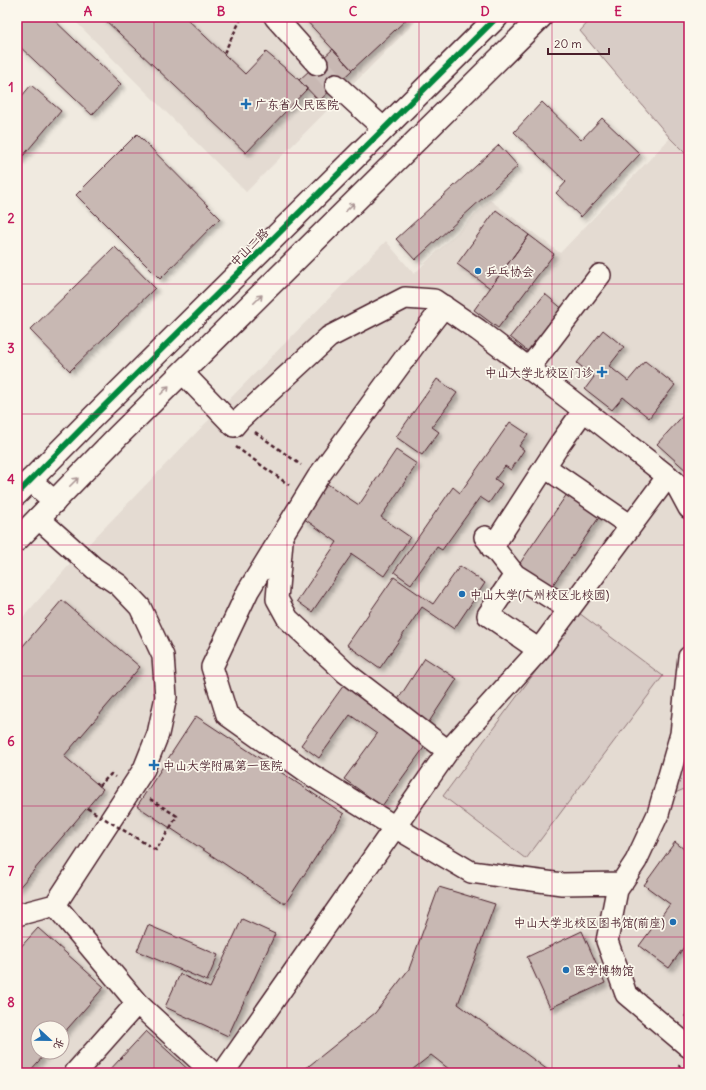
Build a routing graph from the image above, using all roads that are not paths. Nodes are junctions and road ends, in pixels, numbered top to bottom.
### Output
1 (275, 17) edge
2 (497, 17) edge
3 (541, 17) edge
4 (317, 64) tunnel mouth
5 (336, 85) tunnel mouth
6 (384, 129) junction
7 (600, 275) dead end
8 (444, 306) junction
9 (529, 368) junction
10 (183, 373) junction
11 (584, 410) junction
12 (545, 467) junction
13 (668, 476) junction
14 (24, 487) edge
15 (55, 502) junction
16 (688, 503) edge
17 (38, 518) junction
18 (631, 526) junction
19 (282, 536) junction
20 (17, 540) edge
21 (515, 575) junction
22 (570, 609) junction
23 (539, 650) junction
24 (689, 657) edge
25 (448, 751) junction
26 (395, 828) junction
27 (622, 883) junction
28 (55, 905) junction
29 (17, 915) edge
30 (136, 1003) junction
31 (689, 1047) edge
32 (75, 1073) edge
33 (213, 1073) edge
34 (223, 1073) edge

1 - 4 street
2 - 6 main road, 中山二路
10 -> 3 main road
5 - 6 street
6 - 14 main road, 中山二路
7 - 9 street
8 - 9 street
8 - 10 street
8 - 19 street
9 - 11 street
15 -> 10 main road
11 - 12 street
11 - 13 street
12 - 18 street
12 - 21 street
13 - 16 street
13 - 18 street
14 - 15 street
15 - 17 main road
17 - 20 main road
17 - 28 street
18 - 22 street
19 - 25 street
19 - 26 street
21 - 22 street
21 - 23 street
22 - 23 street
23 - 25 street
24 - 27 street
25 - 26 street
26 - 27 street
26 - 34 street
27 - 31 street
28 - 29 street
28 - 30 street
30 - 32 street
30 - 33 street

